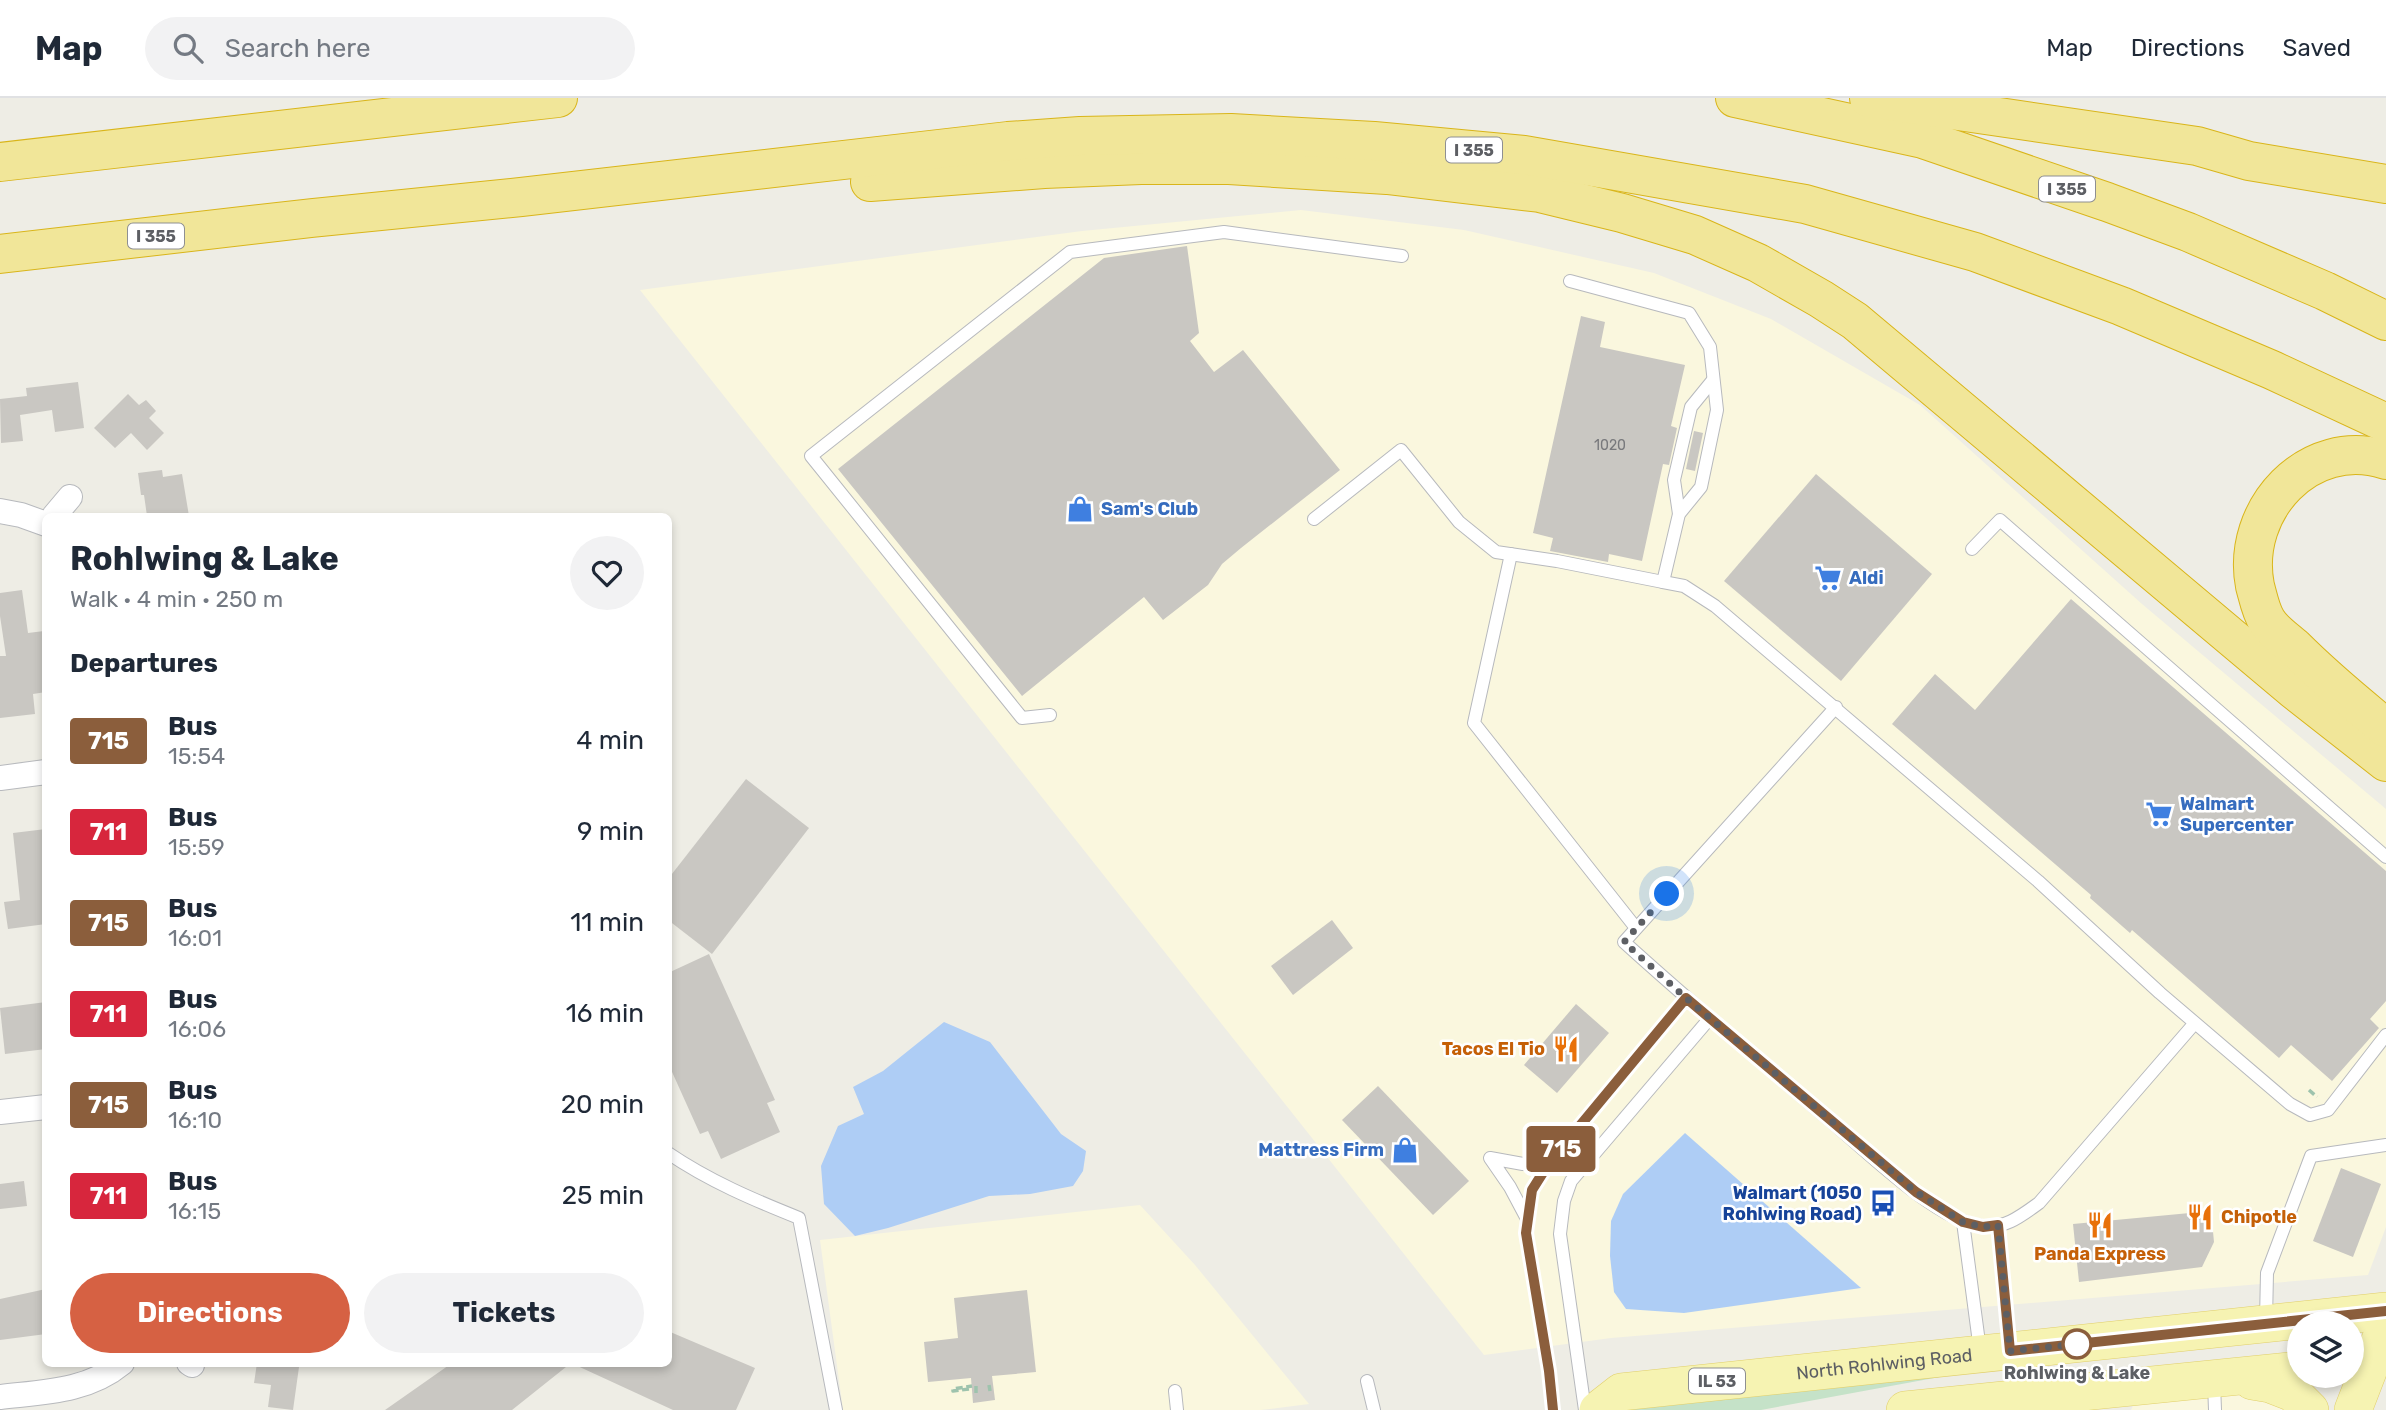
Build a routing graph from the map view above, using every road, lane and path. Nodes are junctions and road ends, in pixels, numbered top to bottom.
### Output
1 (558, 98) edge
2 (1734, 98) edge
3 (1869, 98) edge
4 (0, 162) edge
5 (2386, 184) edge
6 (522, 197) junction
7 (0, 254) edge
8 (1402, 256) dead end
9 (1570, 281) dead end
10 (2386, 321) edge
11 (1713, 380) junction
12 (2386, 423) edge
13 (2386, 460) edge
14 (71, 497) dead end
15 (11, 513) edge
16 (57, 513) edge
17 (1679, 514) junction
18 (1314, 519) dead end
19 (42, 523) edge
20 (1972, 549) dead end
21 (1511, 554) junction
22 (1663, 582) junction
23 (1836, 707) junction
24 (1050, 715) dead end
25 (2386, 728) edge
26 (2386, 762) edge
27 (42, 773) edge
28 (0, 778) edge
29 (2386, 857) edge
30 (1636, 928) junction
31 (1686, 998) junction
32 (1710, 1018) junction
33 (2194, 1024) junction
34 (2386, 1035) edge
35 (42, 1107) edge
36 (0, 1112) edge
37 (2386, 1146) edge
38 (672, 1156) edge
39 (1549, 1163) junction
40 (1527, 1219) junction
41 (1963, 1222) junction
42 (1998, 1225) junction
43 (2386, 1311) edge
44 (2266, 1324) junction
45 (2386, 1325) edge
46 (1995, 1353) junction
47 (2369, 1363) edge
48 (116, 1367) edge
49 (2287, 1373) edge
50 (1367, 1381) dead end
51 (989, 1385) dead end
52 (972, 1387) dead end
53 (2220, 1389) edge
54 (990, 1391) dead end
55 (1175, 1391) dead end
56 (976, 1392) dead end
57 (0, 1396) edge
58 (836, 1410) edge
59 (1177, 1410) edge
60 (1374, 1410) edge
61 (1553, 1410) edge
62 (1585, 1410) edge
63 (1598, 1410) edge
64 (1905, 1410) edge
65 (2310, 1410) edge
66 (2353, 1410) edge

1 - 4 highway
2 - 10 highway, I 355
3 - 5 highway
6 - 7 highway, I 355
6 - 12 highway, I 355
6 - 26 highway
8 - 24 lane
9 - 11 lane
11 - 17 lane
11 - 17 lane
13 - 25 highway
14 - 16 street
15 - 19 street
17 - 22 lane
18 - 21 lane
20 - 29 lane
21 - 22 lane
21 - 30 lane
22 - 23 lane
23 - 30 lane
23 - 33 lane
27 - 28 street
30 - 31 lane
31 - 32 lane
31 - 39 lane
32 - 41 lane
32 - 62 lane
33 - 34 lane
33 - 42 lane
35 - 36 street
37 - 44 lane
38 - 58 lane
39 - 40 lane
39 - 40 lane
40 - 61 lane
41 - 42 lane
41 - 46 lane
42 - 46 lane
43 - 44 main road, North Rohlwing Road / IL 53
44 - 46 main road, North Rohlwing Road / IL 53
45 - 47 main road
46 - 63 main road, North Rohlwing Road / IL 53
47 - 66 main road
48 - 57 street
49 - 53 main road
50 - 60 lane
51 - 54 path
52 - 56 path
53 - 64 main road
53 - 65 main road
55 - 59 lane

